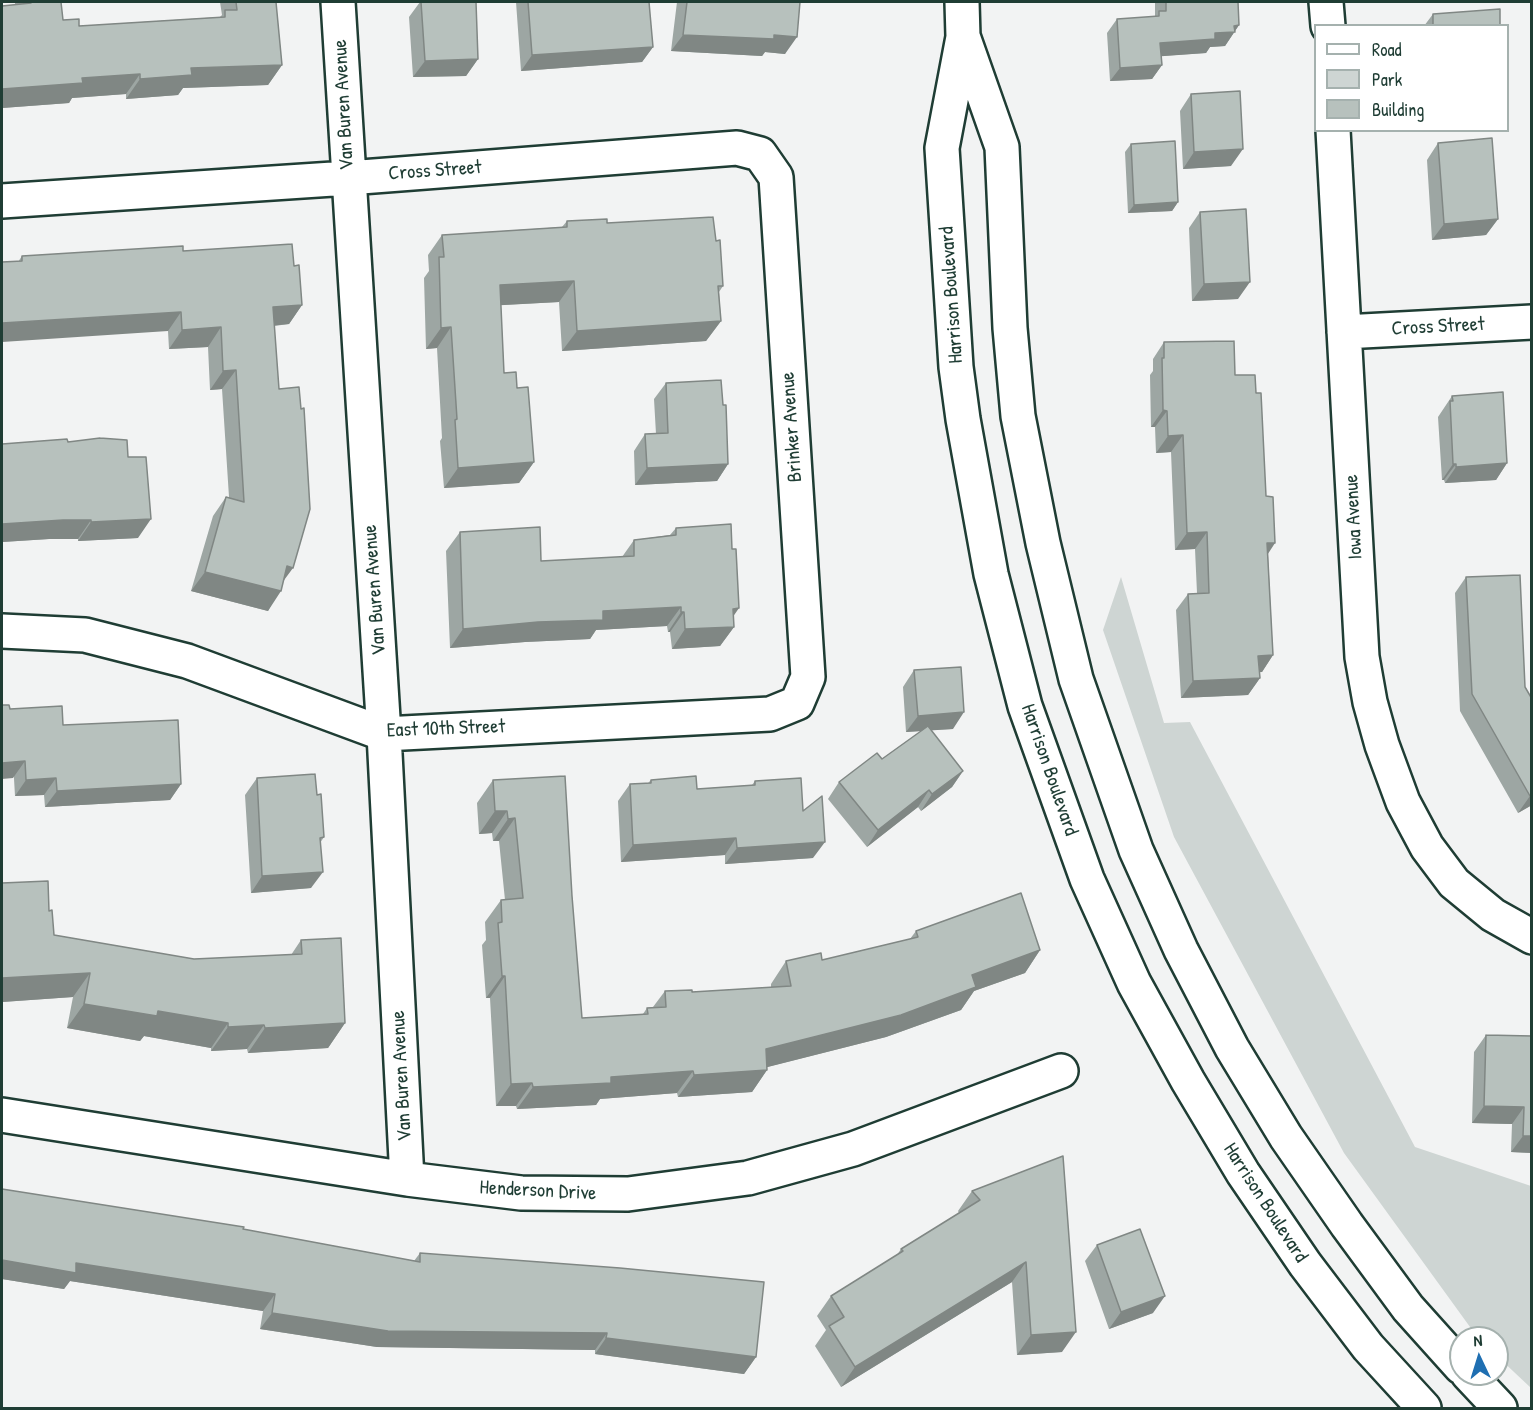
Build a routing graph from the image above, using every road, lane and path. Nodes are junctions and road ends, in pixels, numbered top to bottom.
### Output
1 (338, 2) edge
2 (962, 2) edge
3 (1326, 2) edge
4 (1328, 24) edge
5 (963, 37) junction
6 (1334, 132) edge
7 (760, 154) joint
8 (348, 178) junction
9 (2, 201) edge
10 (1532, 322) edge
11 (1344, 332) junction
12 (2, 631) edge
13 (796, 703) joint
14 (384, 734) junction
15 (1532, 937) edge
16 (1061, 1071) dead end
17 (2, 1115) edge
18 (407, 1179) junction
19 (1449, 1354) edge
20 (1479, 1386) edge
21 (1424, 1408) edge
22 (1500, 1408) edge

1 - 8 street, Van Buren Avenue
2 - 5 street, Harrison Boulevard
3 - 4 street
5 - 19 street, Harrison Boulevard
5 - 21 street, Harrison Boulevard
6 - 11 street, Iowa Avenue
7 - 8 street, Cross Street
7 - 13 street, Brinker Avenue
8 - 9 street, Cross Street
8 - 14 street, Van Buren Avenue
10 - 11 street, Cross Street
11 - 15 street, Iowa Avenue
12 - 14 street, East 10th Street
13 - 14 street, East 10th Street
14 - 18 street, Van Buren Avenue
16 - 18 street, Henderson Drive
17 - 18 street, Henderson Drive
20 - 22 street

